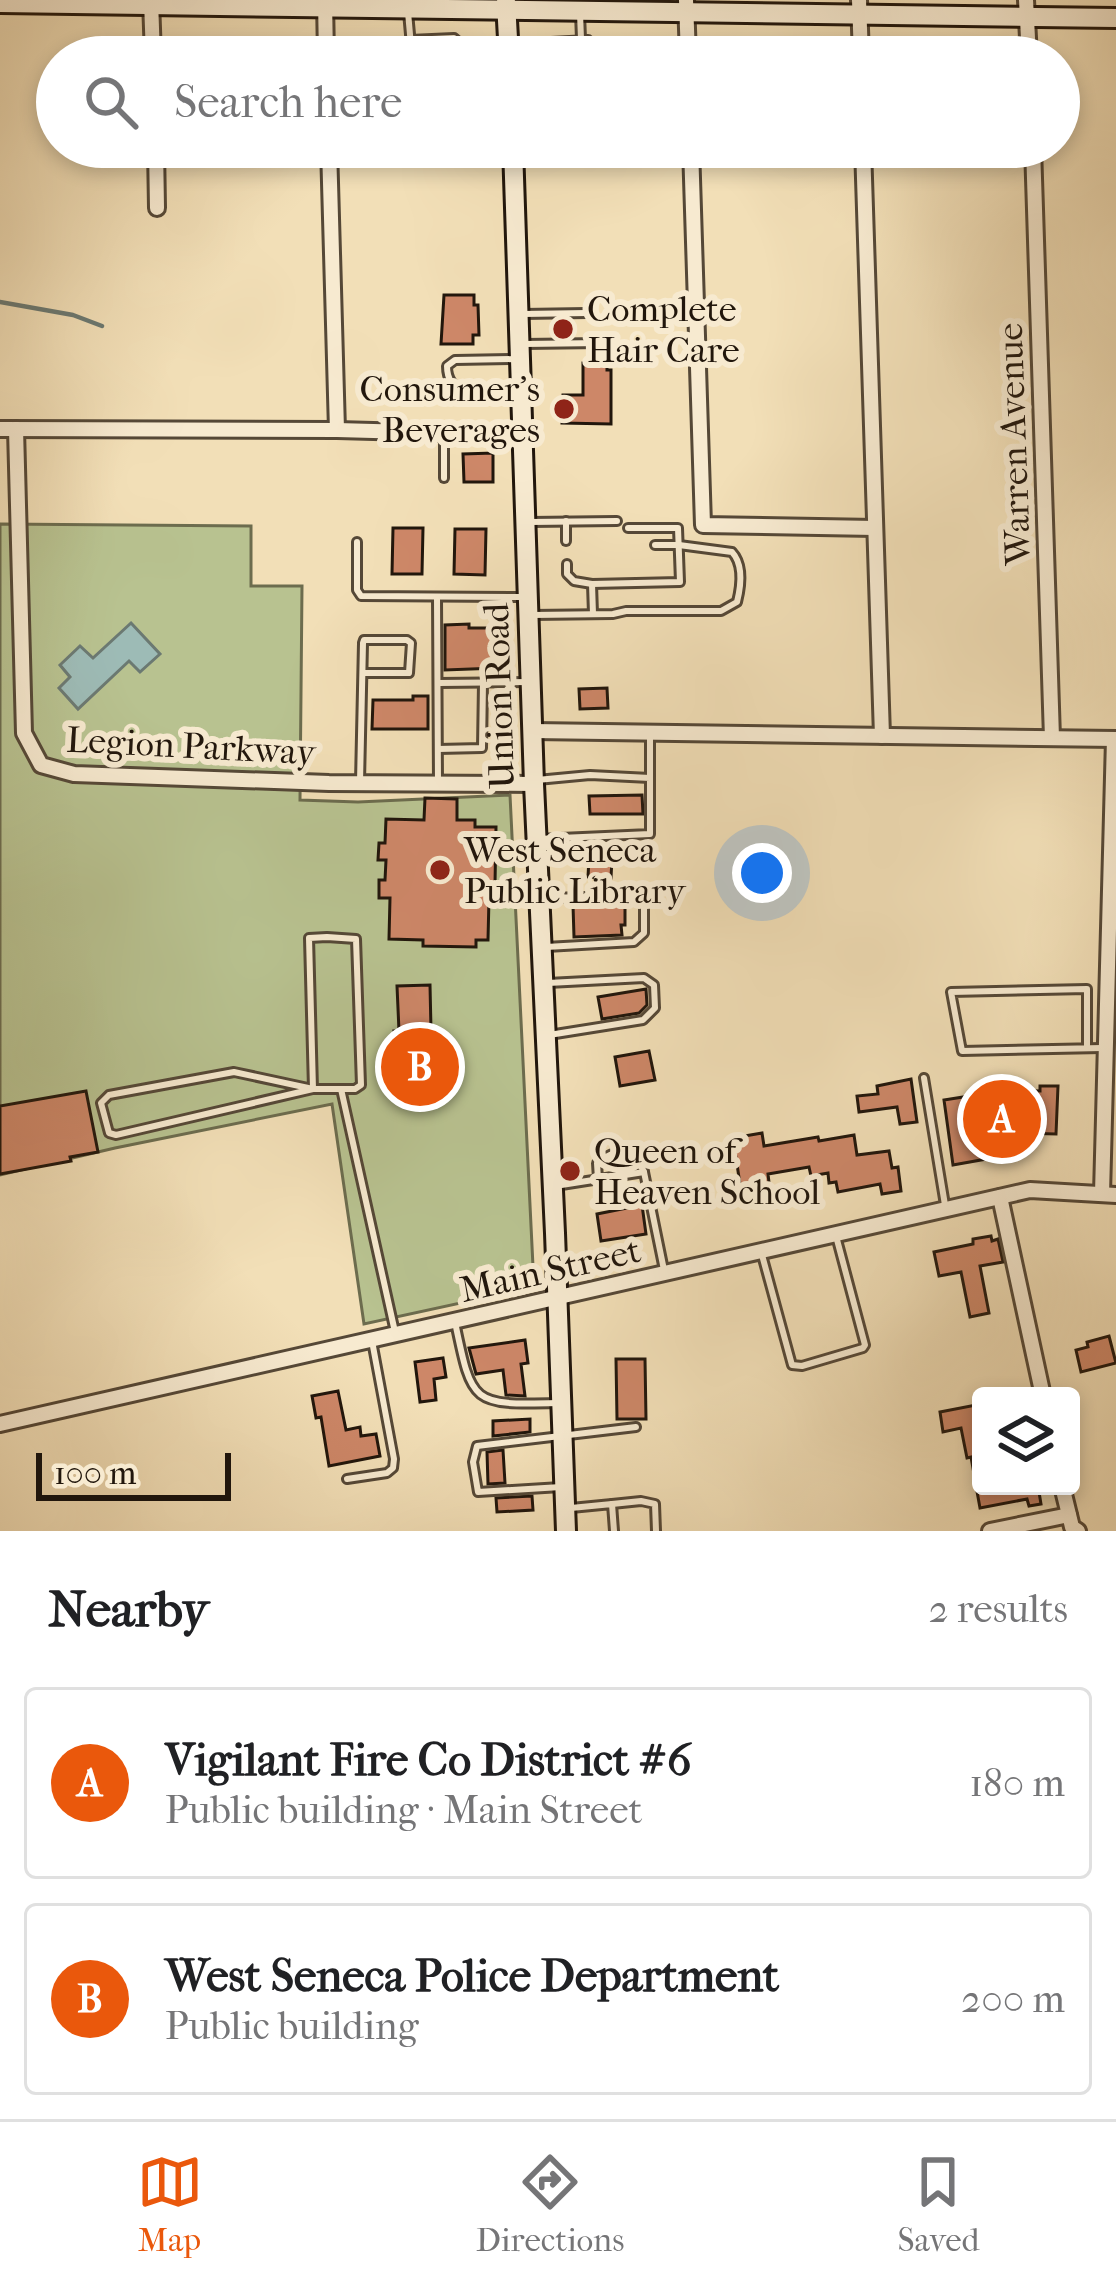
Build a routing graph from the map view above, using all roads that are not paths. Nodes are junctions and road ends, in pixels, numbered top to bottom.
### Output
1 (151, 3) edge
2 (0, 4) edge
3 (325, 4) edge
4 (368, 4) edge
5 (507, 5) edge
6 (686, 6) edge
7 (859, 7) edge
8 (408, 8) junction
9 (1027, 9) edge
10 (579, 10) junction
11 (1116, 18) edge
12 (152, 36) edge
13 (326, 36) edge
14 (410, 36) edge
15 (508, 36) edge
16 (581, 36) edge
17 (687, 36) edge
18 (156, 168) edge
19 (330, 168) edge
20 (514, 168) edge
21 (692, 168) edge
22 (864, 168) edge
23 (1034, 168) edge
24 (157, 208) dead end
25 (587, 313) dead end
26 (519, 314) junction
27 (602, 343) dead end
28 (520, 351) junction
29 (521, 392) junction
30 (8, 429) edge
31 (337, 430) junction
32 (444, 433) junction
33 (523, 435) junction
34 (444, 478) dead end
35 (566, 521) junction
36 (616, 521) dead end
37 (526, 522) junction
38 (628, 528) dead end
39 (875, 528) junction
40 (566, 541) dead end
41 (357, 542) dead end
42 (655, 545) dead end
43 (679, 545) junction
44 (567, 564) dead end
45 (592, 584) junction
46 (437, 596) junction
47 (528, 606) junction
48 (593, 614) junction
49 (363, 673) junction
50 (531, 682) junction
51 (437, 683) junction
52 (483, 683) junction
53 (532, 731) junction
54 (650, 732) junction
55 (882, 736) junction
56 (1052, 738) junction
57 (1115, 739) edge
58 (438, 749) junction
59 (650, 778) junction
60 (360, 782) junction
61 (534, 782) junction
62 (438, 783) junction
63 (537, 839) junction
64 (540, 898) junction
65 (542, 947) junction
66 (544, 983) junction
67 (547, 1036) junction
68 (1087, 1048) junction
69 (1106, 1048) junction
70 (924, 1078) dead end
71 (313, 1089) junction
72 (341, 1089) junction
73 (644, 1172) junction
74 (598, 1179) junction
75 (553, 1186) junction
76 (1109, 1194) edge
77 (1000, 1197) junction
78 (945, 1209) junction
79 (836, 1234) junction
80 (761, 1251) junction
81 (664, 1274) junction
82 (558, 1299) junction
83 (455, 1322) junction
84 (396, 1335) junction
85 (372, 1341) junction
86 (1041, 1387) edge
87 (561, 1403) junction
88 (0, 1424) edge
89 (636, 1427) dead end
90 (562, 1436) junction
91 (347, 1479) dead end
92 (564, 1487) junction
93 (1065, 1495) edge
94 (612, 1504) junction
95 (565, 1508) junction
96 (1069, 1515) junction
97 (566, 1531) edge
98 (614, 1531) edge
99 (656, 1531) edge
100 (990, 1531) edge
101 (1078, 1531) edge

1 - 2 main road
1 - 3 main road
1 - 12 street
3 - 4 main road
3 - 13 street
4 - 8 main road
5 - 8 main road
5 - 10 main road
5 - 15 main road
6 - 7 main road
6 - 10 main road
6 - 17 street
7 - 9 main road
8 - 14 lane
9 - 11 main road
10 - 16 lane
18 - 24 street
19 - 31 street
20 - 26 main road, Union Road
21 - 39 street
22 - 39 street
23 - 56 street, Warren Avenue
25 - 26 lane
26 - 28 main road, Union Road
27 - 28 lane
28 - 29 main road, Union Road
28 - 29 lane
29 - 33 main road, Union Road
30 - 31 street
30 - 60 street, Legion Parkway
31 - 32 street
32 - 33 street
32 - 34 lane
33 - 37 main road, Union Road
35 - 36 lane
35 - 37 lane
35 - 40 lane
37 - 47 main road, Union Road
38 - 43 lane
39 - 55 street
41 - 46 lane
42 - 43 lane
43 - 45 lane
43 - 48 lane
44 - 45 lane
45 - 48 lane
46 - 47 lane
46 - 51 lane
47 - 48 lane
47 - 50 main road, Union Road
49 - 49 lane
49 - 60 lane
50 - 52 lane
50 - 53 main road, Union Road
51 - 52 lane
51 - 58 lane
52 - 58 lane
53 - 54 street
53 - 61 main road, Union Road
54 - 55 street
54 - 59 lane
55 - 56 street
56 - 57 street
57 - 69 street
58 - 62 lane
59 - 61 lane
59 - 63 lane
60 - 62 street, Legion Parkway
61 - 62 street, Legion Parkway
61 - 63 main road, Union Road
63 - 64 main road, Union Road
64 - 65 main road, Union Road
64 - 65 lane
65 - 66 main road, Union Road
66 - 67 main road, Union Road
66 - 67 lane
67 - 75 main road, Union Road
68 - 68 lane
68 - 69 lane
69 - 76 street
70 - 78 lane
71 - 71 lane
71 - 72 lane
71 - 72 lane
72 - 84 lane
73 - 74 lane
73 - 74 lane
73 - 81 lane
74 - 75 lane
75 - 82 main road, Union Road
76 - 77 street, Main Street
77 - 78 street, Main Street
77 - 86 street
78 - 79 street, Main Street
79 - 80 street, Main Street
79 - 80 lane
80 - 81 street, Main Street
81 - 82 street, Main Street
82 - 83 street, Main Street
82 - 87 main road, Union Road
83 - 84 street, Main Street
83 - 87 lane
84 - 85 street, Main Street
85 - 88 street, Main Street
85 - 91 lane
87 - 90 main road, Union Road
89 - 90 lane
90 - 92 main road, Union Road
90 - 92 lane
92 - 95 main road, Union Road
93 - 96 street
94 - 95 lane
94 - 98 lane
94 - 99 lane
95 - 97 main road, Union Road
96 - 100 street
96 - 101 street

